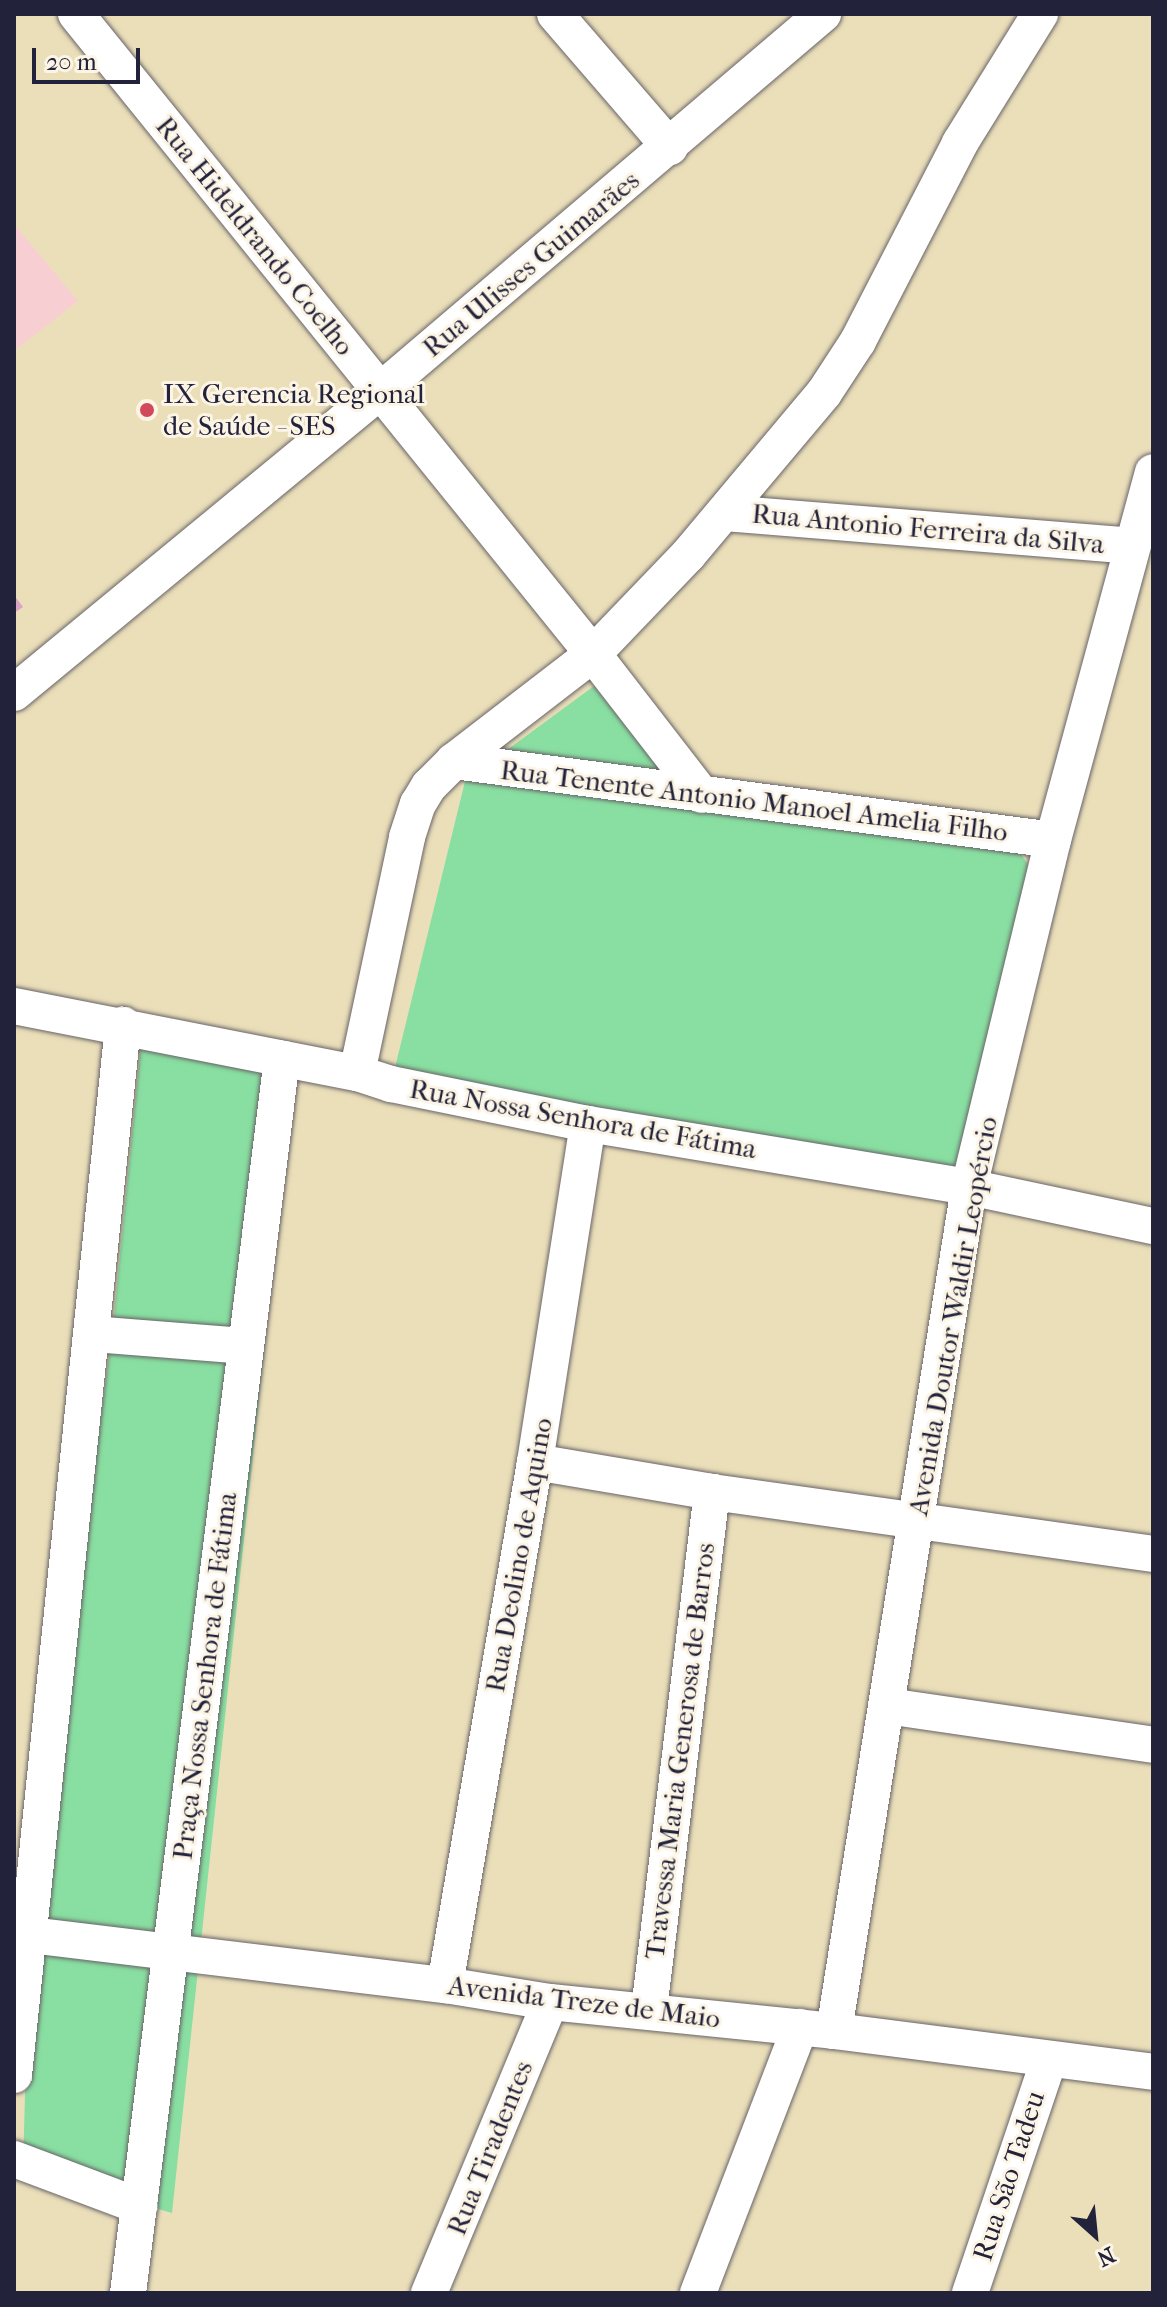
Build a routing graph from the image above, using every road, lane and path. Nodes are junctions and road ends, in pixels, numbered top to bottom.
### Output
1 (76, 14) edge
2 (555, 14) edge
3 (823, 14) edge
4 (1040, 14) edge
5 (670, 147) junction
6 (380, 391) junction
7 (1153, 472) edge
8 (724, 513) junction
9 (1132, 546) junction
10 (593, 654) junction
11 (14, 693) edge
12 (454, 761) junction
13 (702, 795) junction
14 (1053, 840) junction
15 (14, 1006) edge
16 (123, 1025) junction
17 (282, 1059) junction
18 (357, 1073) junction
19 (588, 1124) junction
20 (969, 1187) junction
21 (1153, 1226) edge
22 (93, 1334) junction
23 (245, 1346) junction
24 (535, 1462) junction
25 (712, 1492) junction
26 (919, 1521) junction
27 (1153, 1554) edge
28 (887, 1706) junction
29 (1153, 1745) edge
30 (22, 1935) edge
31 (171, 1952) junction
32 (445, 1985) junction
33 (550, 2002) junction
34 (649, 2010) junction
35 (817, 2029) junction
36 (1049, 2060) junction
37 (1153, 2072) edge
38 (14, 2075) edge
39 (14, 2159) edge
40 (139, 2206) junction
41 (128, 2293) edge
42 (429, 2293) edge
43 (698, 2293) edge
44 (970, 2293) edge

1 - 6 street, Rua Hideldrando Coelho
2 - 5 street
3 - 5 street, Rua Ulisses Guimarães
4 - 8 street
5 - 6 street, Rua Ulisses Guimarães
6 - 10 street, Rua Hideldrando Coelho
6 - 11 street, Rua Ulisses Guimarães
7 - 9 street, Avenida Doutor Waldir Leopércio
8 - 9 street, Rua Antonio Ferreira da Silva
8 - 10 street
9 - 14 street, Avenida Doutor Waldir Leopércio
10 - 12 street
10 - 13 street, Rua Hideldrando Coelho
12 - 13 street, Rua Tenente Antonio Manoel Amelia Filho
12 - 18 street
13 - 14 street, Rua Tenente Antonio Manoel Amelia Filho
14 - 20 street, Avenida Doutor Waldir Leopércio
15 - 16 street, Rua Nossa Senhora de Fátima
16 - 17 street, Rua Nossa Senhora de Fátima
16 - 22 street
17 - 18 street, Rua Nossa Senhora de Fátima
17 - 23 street, Praça Nossa Senhora de Fátima
18 - 19 street, Rua Nossa Senhora de Fátima
19 - 20 street, Rua Nossa Senhora de Fátima
19 - 24 street, Rua Deolino de Aquino
20 - 21 street, Rua Nossa Senhora de Fátima
20 - 26 street, Avenida Doutor Waldir Leopércio
22 - 23 street
22 - 30 street
23 - 31 street, Praça Nossa Senhora de Fátima
24 - 25 street
24 - 32 street, Rua Deolino de Aquino
25 - 26 street
25 - 34 street, Travessa Maria Generosa de Barros
26 - 27 street
26 - 28 street, Avenida Doutor Waldir Leopércio
28 - 29 street
28 - 35 street, Avenida Doutor Waldir Leopércio
30 - 31 street, Avenida Treze de Maio
30 - 38 street
31 - 32 street, Avenida Treze de Maio
31 - 40 street, Praça Nossa Senhora de Fátima
32 - 33 street, Avenida Treze de Maio
33 - 34 street, Avenida Treze de Maio
33 - 42 street, Rua Tiradentes
34 - 35 street, Avenida Treze de Maio
35 - 36 street, Avenida Treze de Maio
35 - 43 street, Avenida Doutor Waldir Leopércio
36 - 37 street, Avenida Treze de Maio
36 - 44 street, Rua São Tadeu
39 - 40 street
40 - 41 street, Praça Nossa Senhora de Fátima

